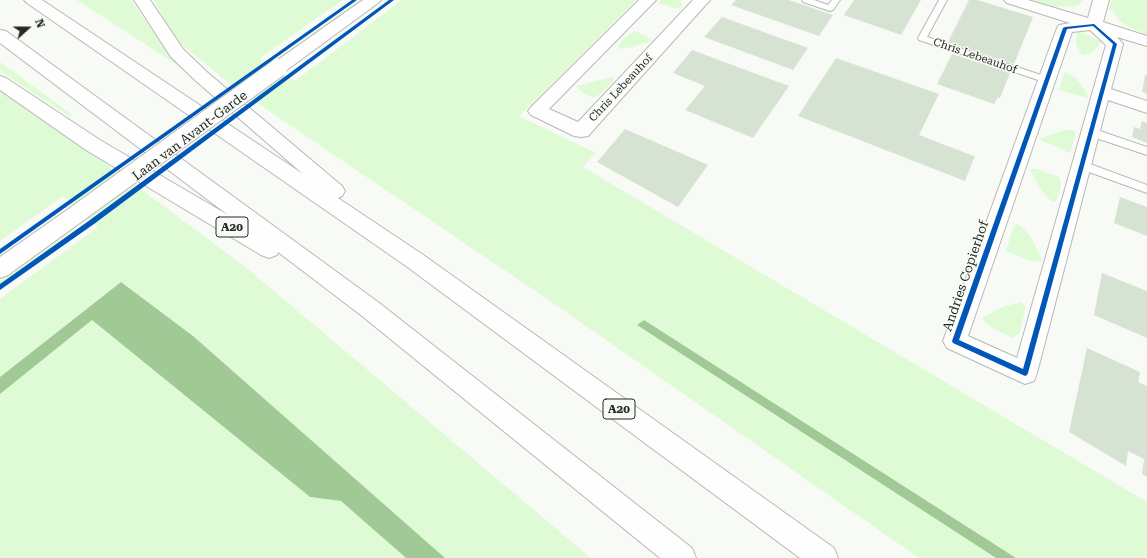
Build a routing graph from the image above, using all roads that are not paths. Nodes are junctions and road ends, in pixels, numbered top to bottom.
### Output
1 (32, 0) edge
2 (142, 0) edge
3 (373, 0) edge
4 (648, 0) edge
5 (702, 0) edge
6 (806, 0) edge
7 (836, 0) edge
8 (943, 0) edge
9 (1012, 0) edge
10 (1101, 0) edge
11 (1094, 25) junction
12 (0, 34) edge
13 (1147, 41) edge
14 (1047, 80) junction
15 (0, 82) edge
16 (1102, 92) junction
17 (1147, 107) edge
18 (1091, 132) junction
19 (1147, 151) edge
20 (1082, 165) junction
21 (1147, 189) edge
22 (414, 260) junction
23 (0, 269) edge
24 (370, 309) junction
25 (682, 558) edge
26 (824, 558) edge

1 - 22 main road, A20
2 - 22 main road, A20
3 - 23 main road, Laan van Avant-Garde, bridge
4 - 5 main road, Chris Lebeauhof
6 - 7 lane
8 - 14 lane, Chris Lebeauhof
9 - 11 main road
10 - 11 main road
11 - 13 main road
11 - 14 main road, Andries Copierhof
11 - 16 main road, Andries Copierhof
12 - 24 main road, A20
14 - 20 main road, Andries Copierhof
15 - 24 main road, A20
16 - 17 main road
16 - 18 main road, Andries Copierhof
18 - 19 lane
18 - 20 main road, Andries Copierhof
20 - 21 lane
22 - 26 main road, A20
24 - 25 main road, A20

